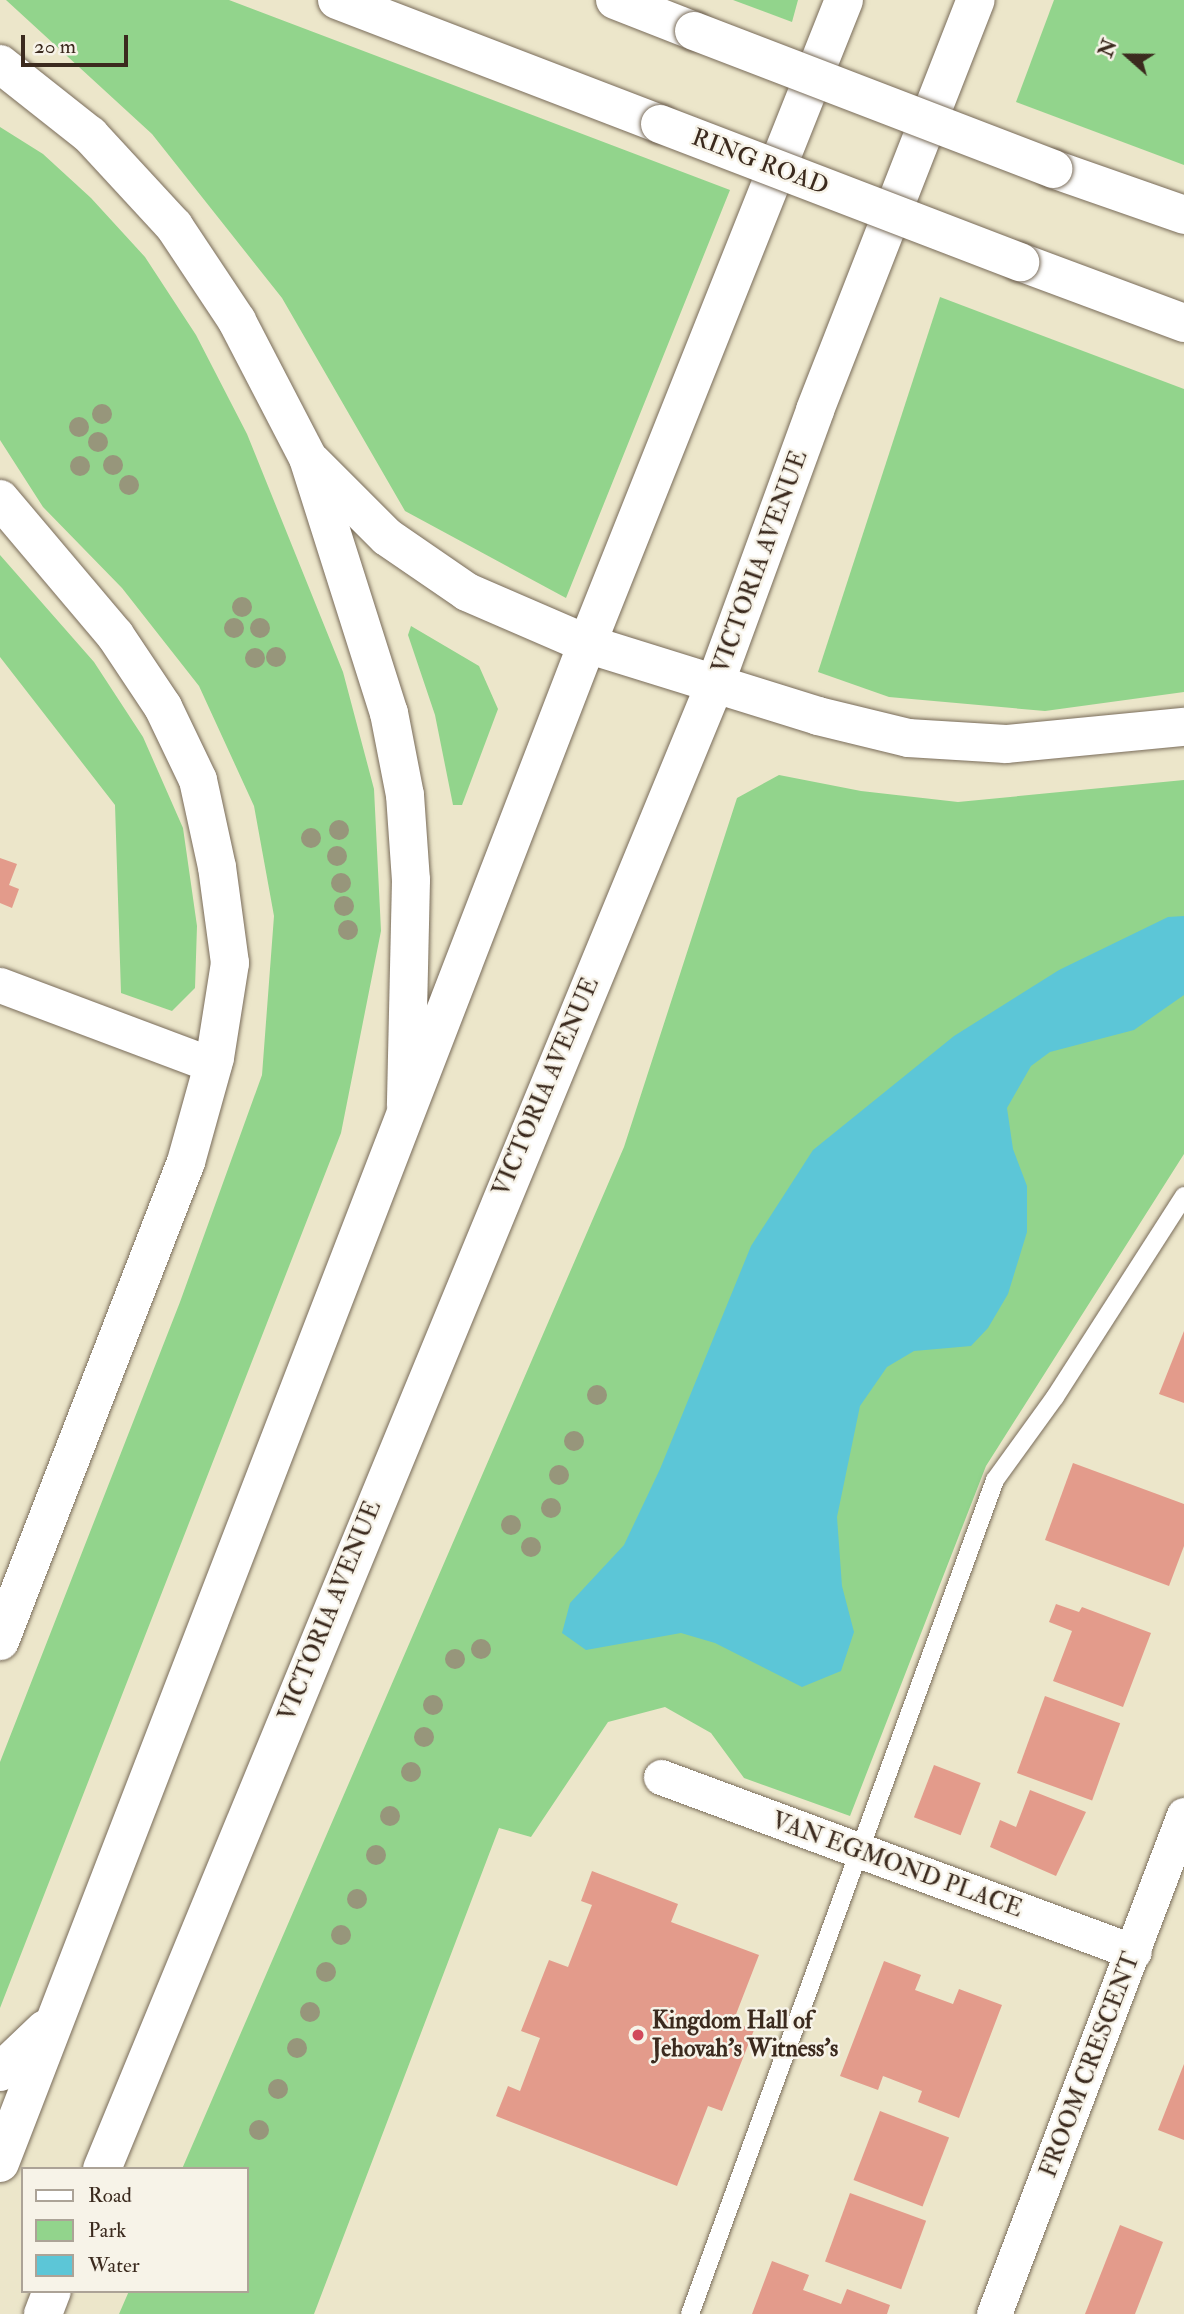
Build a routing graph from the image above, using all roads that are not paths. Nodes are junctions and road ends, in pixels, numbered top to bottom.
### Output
1 (337, 0) edge
2 (615, 0) edge
3 (844, 0) edge
4 (976, 0) edge
5 (0, 64) edge
6 (1184, 215) edge
7 (1184, 323) edge
8 (308, 458) junction
9 (0, 499) edge
10 (587, 644) junction
11 (715, 684) junction
12 (1184, 727) edge
13 (0, 985) edge
14 (213, 1065) junction
15 (406, 1106) junction
16 (1184, 1196) edge
17 (0, 1641) edge
18 (661, 1777) dead end
19 (1184, 1815) edge
20 (856, 1851) junction
21 (1134, 1952) junction
22 (58, 2015) junction
23 (0, 2072) edge
24 (0, 2163) edge
25 (103, 2167) edge
26 (51, 2293) edge
27 (43, 2314) edge
28 (690, 2314) edge
29 (994, 2314) edge

1 - 7 main road, RING ROAD, bridge
2 - 6 main road, bridge
3 - 10 main road
4 - 11 main road, VICTORIA AVENUE
5 - 8 main road
8 - 10 main road
8 - 15 main road
9 - 14 main road
10 - 11 main road
10 - 15 main road
11 - 12 main road
11 - 25 main road, VICTORIA AVENUE
13 - 14 street
14 - 17 main road
15 - 22 main road
16 - 20 lane
18 - 20 street, VAN EGMOND PLACE
19 - 21 street, FROOM CRESCENT
20 - 21 street, VAN EGMOND PLACE
20 - 28 lane
21 - 29 street, FROOM CRESCENT
22 - 23 main road
22 - 24 main road
26 - 27 main road

